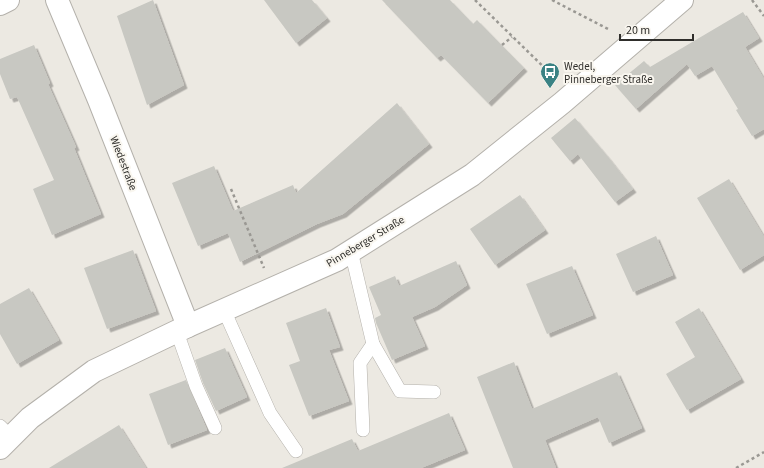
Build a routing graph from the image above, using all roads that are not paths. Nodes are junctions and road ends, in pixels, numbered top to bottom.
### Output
1 (8, 0) edge
2 (57, 0) edge
3 (682, 0) edge
4 (0, 4) edge
5 (351, 251) junction
6 (224, 310) junction
7 (182, 329) junction
8 (373, 344) junction
9 (434, 392) dead end
10 (215, 428) dead end
11 (364, 430) dead end
12 (4, 437) edge
13 (296, 451) dead end

1 - 4 main road
2 - 7 main road, Wiedestraße
3 - 5 main road, Pinneberger Straße
5 - 6 main road, Pinneberger Straße
5 - 8 lane
6 - 7 main road, Pinneberger Straße
6 - 13 lane
7 - 10 lane
7 - 12 main road, Pinneberger Straße
8 - 9 lane
8 - 11 lane

